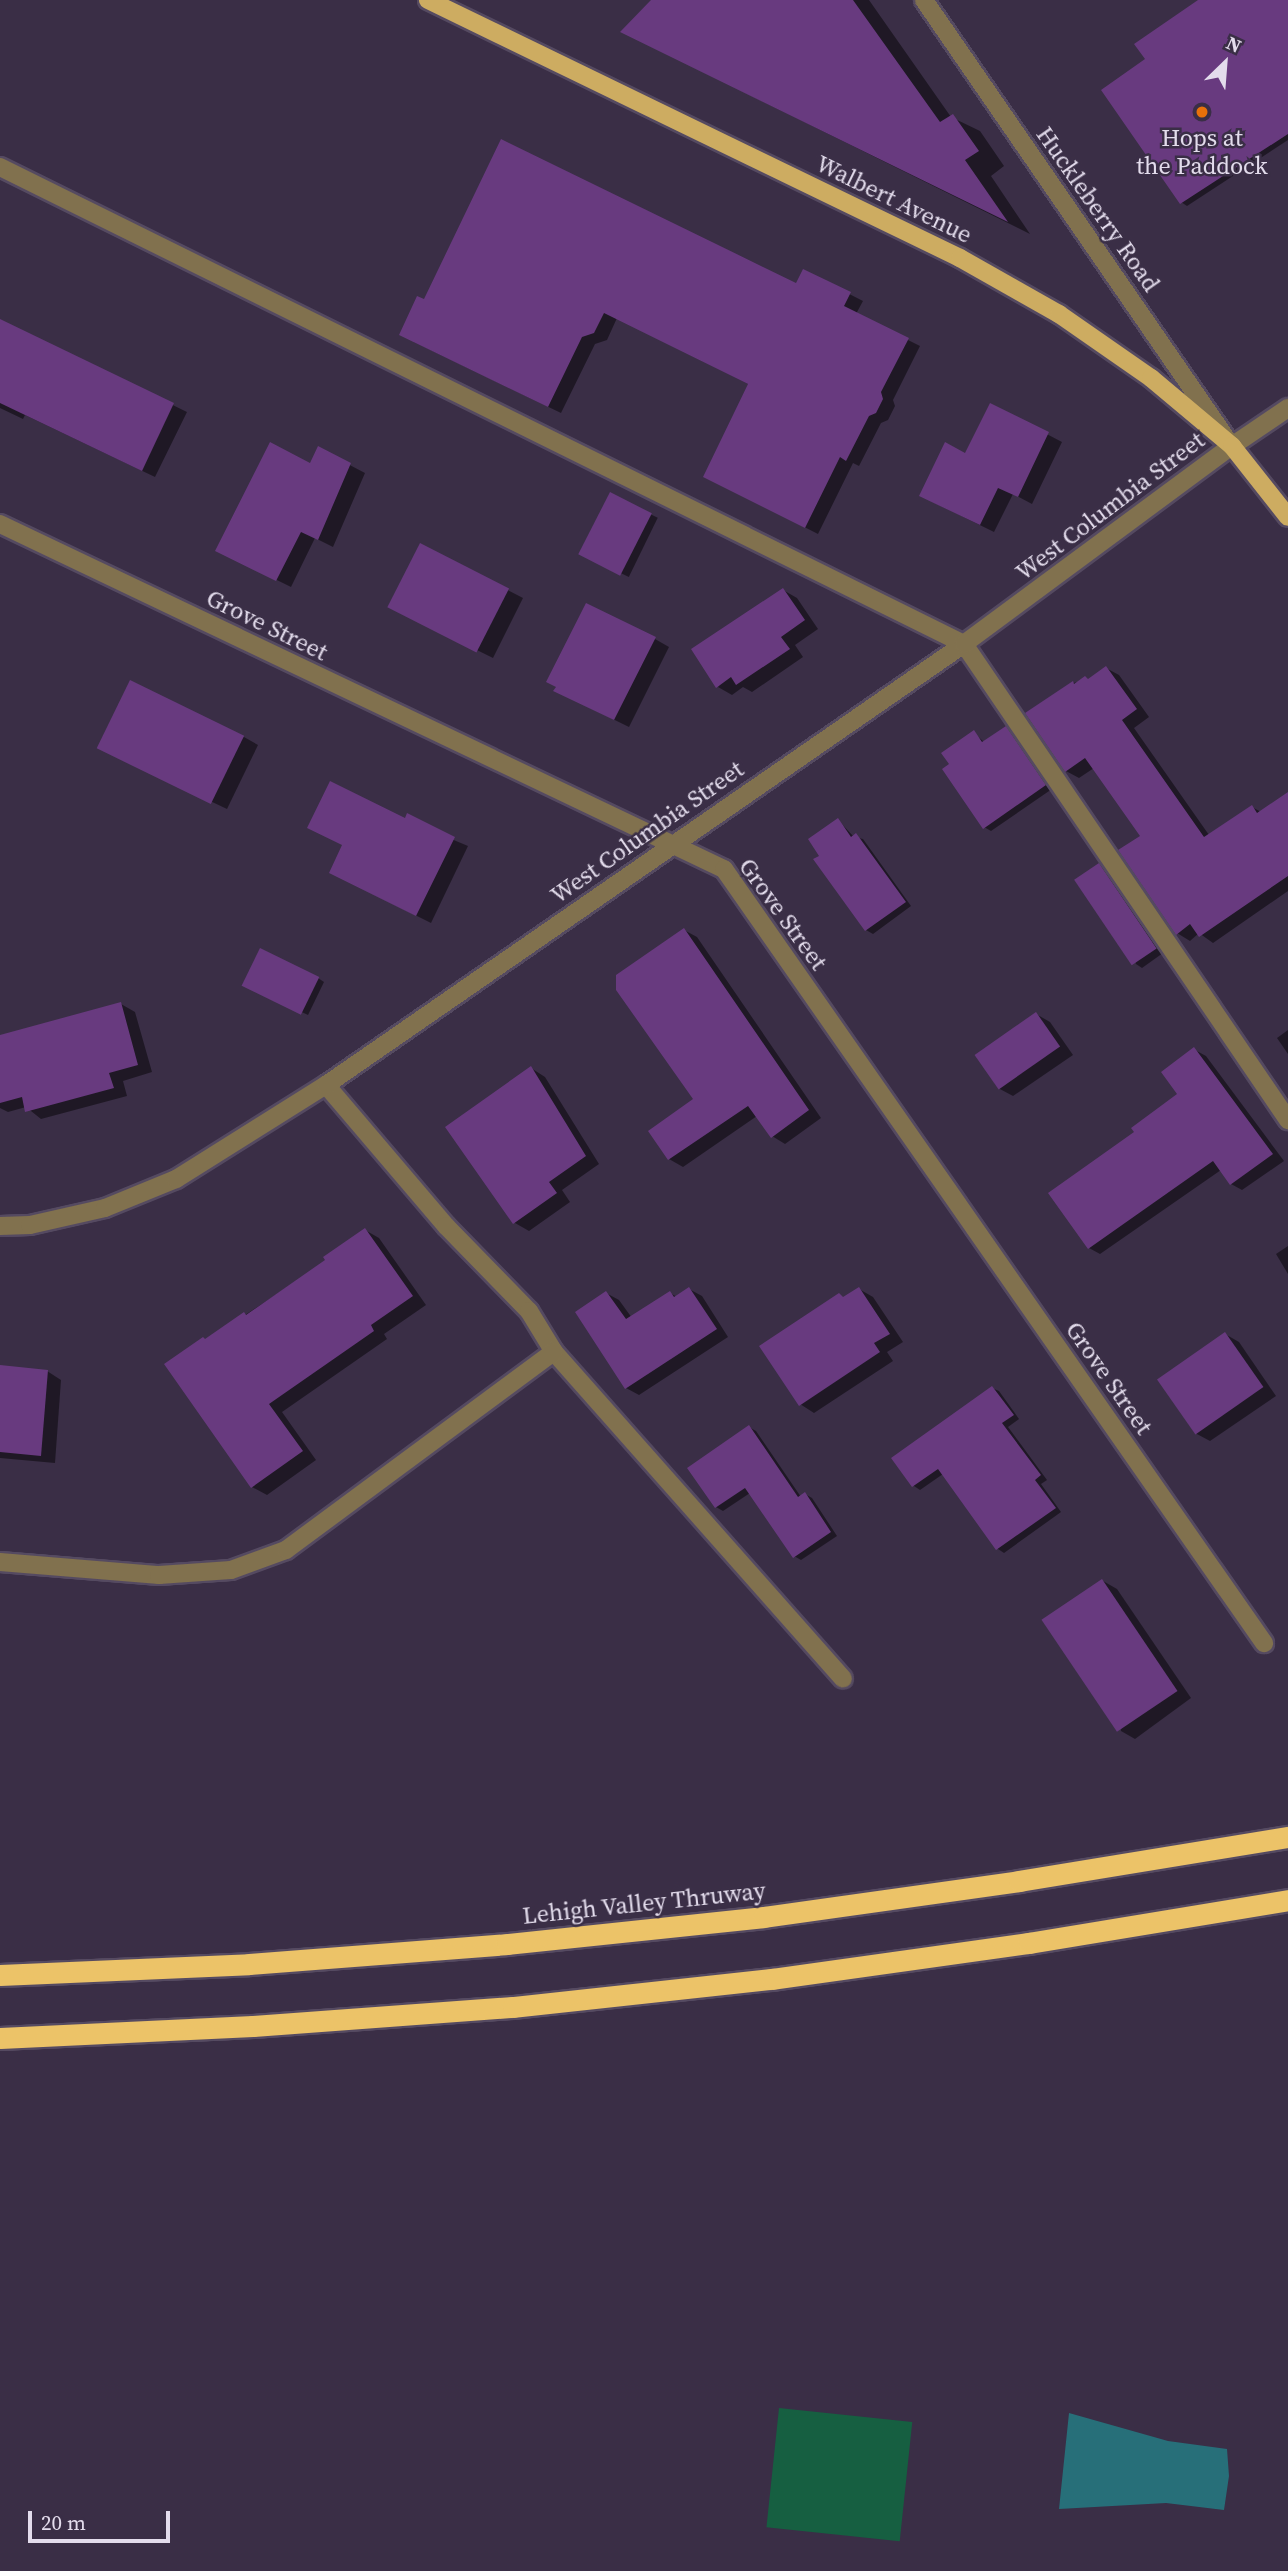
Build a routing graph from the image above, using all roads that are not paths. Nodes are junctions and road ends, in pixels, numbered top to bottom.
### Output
1 (428, 0) edge
2 (924, 0) edge
3 (0, 167) edge
4 (1288, 408) edge
5 (1231, 446) junction
6 (1288, 517) edge
7 (0, 524) edge
8 (964, 644) junction
9 (670, 845) junction
10 (326, 1085) junction
11 (1288, 1120) edge
12 (0, 1226) edge
13 (554, 1352) junction
14 (0, 1562) edge
15 (1264, 1643) dead end
16 (843, 1679) dead end
17 (1288, 1837) edge
18 (1288, 1900) edge
19 (0, 1975) edge
20 (0, 2038) edge

1 - 5 main road, Walbert Avenue
2 - 5 street, Huckleberry Road
3 - 8 street
4 - 5 street, West Columbia Street
5 - 6 main road, Walbert Avenue
5 - 8 street, West Columbia Street
7 - 9 street, Grove Street
8 - 9 street, West Columbia Street
8 - 11 street
9 - 10 street, West Columbia Street
9 - 15 street, Grove Street
10 - 12 street, West Columbia Street
10 - 13 street
13 - 14 street
13 - 16 street
17 - 19 highway, Lehigh Valley Thruway
18 - 20 highway

